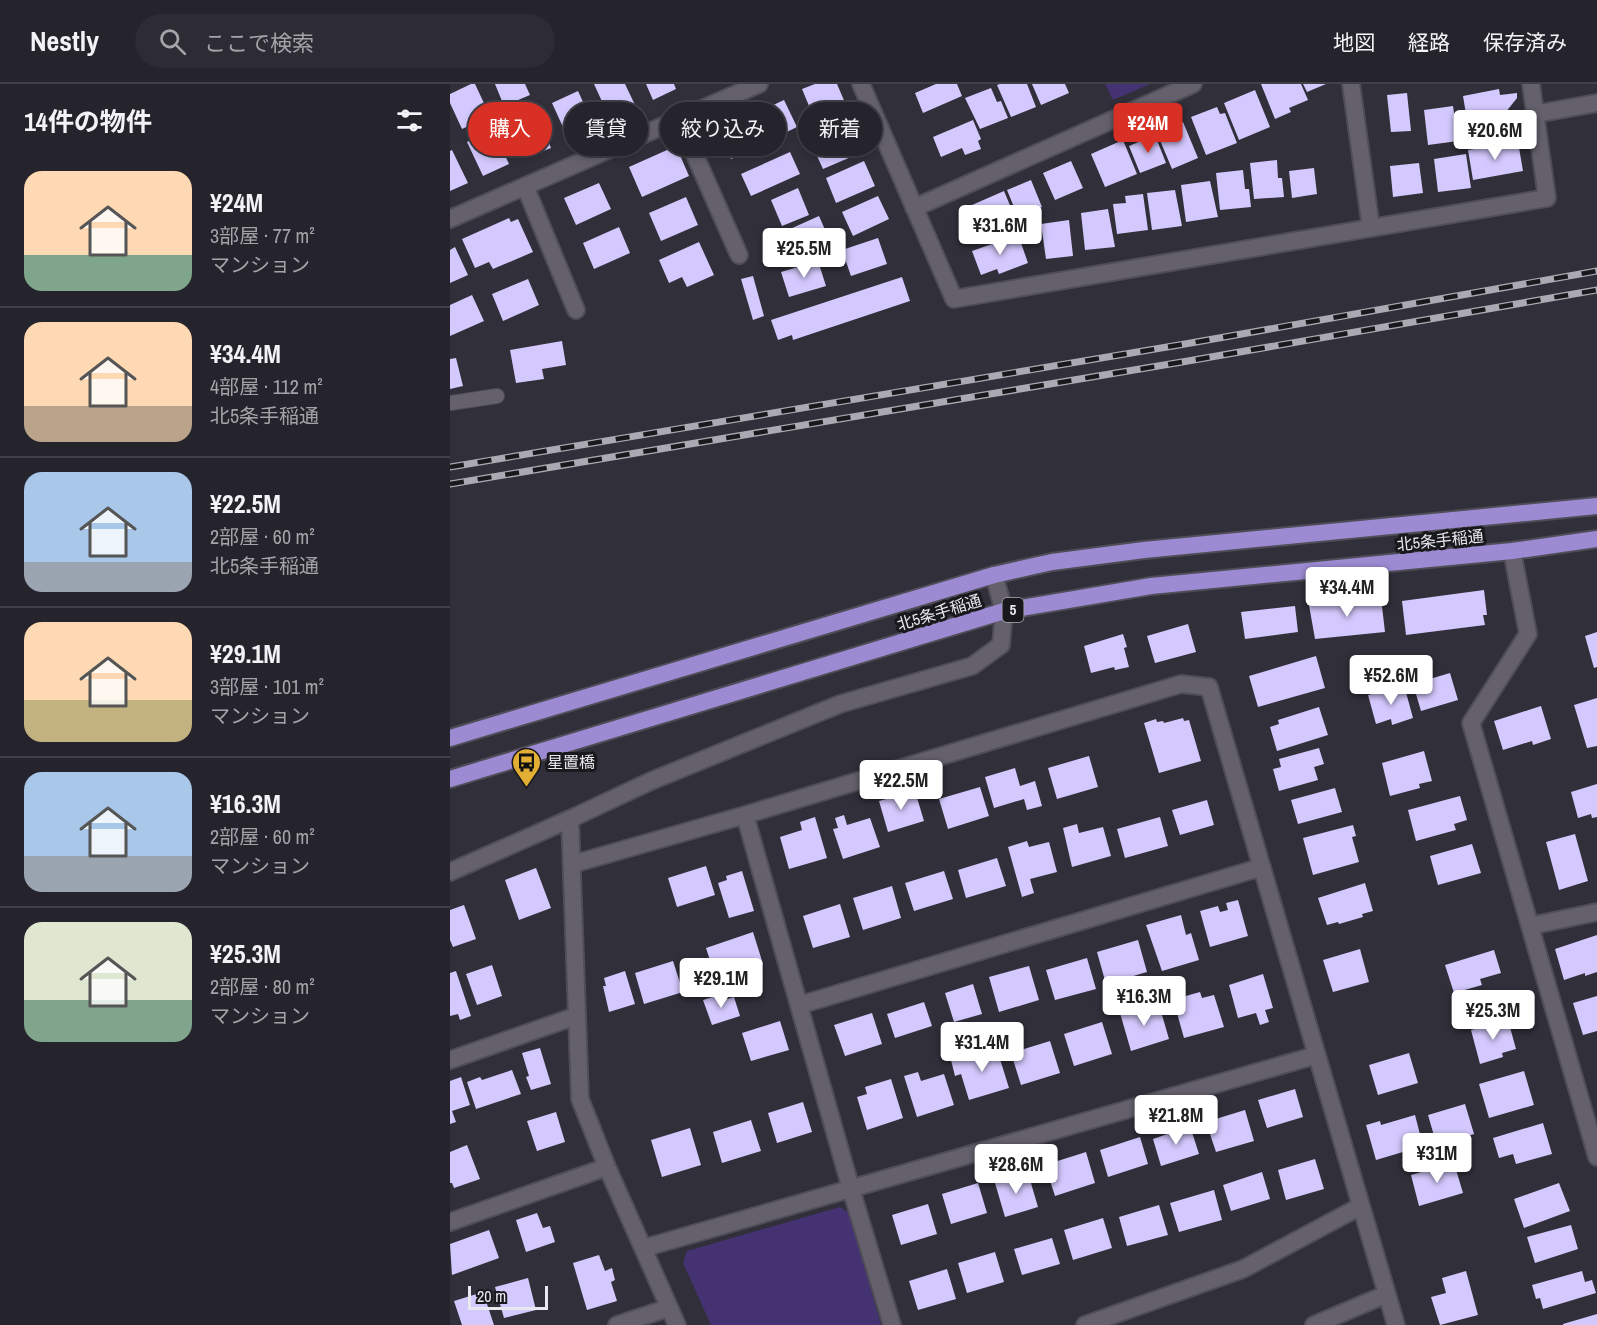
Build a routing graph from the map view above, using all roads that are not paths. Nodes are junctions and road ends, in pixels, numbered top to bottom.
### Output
1 (759, 84) edge
2 (861, 84) edge
3 (1193, 84) edge
4 (1351, 84) edge
5 (1531, 84) edge
6 (718, 102) edge
7 (1597, 103) edge
8 (1535, 114) junction
9 (660, 127) edge
10 (695, 156) edge
11 (525, 186) junction
12 (914, 208) junction
13 (450, 219) edge
14 (1371, 228) junction
15 (739, 255) dead end
16 (576, 310) dead end
17 (497, 396) dead end
18 (450, 403) edge
19 (1597, 506) edge
20 (1597, 539) edge
21 (1512, 551) junction
22 (994, 575) junction
23 (1004, 611) junction
24 (450, 738) edge
25 (450, 780) edge
26 (745, 815) junction
27 (570, 819) junction
28 (573, 864) junction
29 (1262, 867) junction
30 (450, 872) edge
31 (1597, 912) edge
32 (1530, 926) junction
33 (800, 1005) junction
34 (576, 1016) junction
35 (1317, 1055) junction
36 (450, 1060) edge
37 (1597, 1158) edge
38 (607, 1167) junction
39 (851, 1188) junction
40 (1361, 1206) junction
41 (450, 1222) edge
42 (644, 1248) junction
43 (1387, 1294) junction
44 (668, 1308) junction
45 (617, 1325) edge
46 (677, 1325) edge
47 (892, 1325) edge
48 (1085, 1325) edge
49 (1314, 1325) edge
50 (1396, 1325) edge

1 - 6 street
2 - 12 street
3 - 12 street
4 - 14 street
5 - 8 street
7 - 8 street
8 - 14 street
9 - 11 street
10 - 15 street
11 - 13 street
11 - 16 street
12 - 14 street
17 - 18 lane
19 - 22 highway, 北5条手稲通 / 5
20 - 21 highway, 北5条手稲通 / 5
21 - 23 highway, 北5条手稲通 / 5
21 - 32 street
22 - 23 street
22 - 24 highway, 北5条手稲通 / 5
23 - 25 highway, 北5条手稲通 / 5
23 - 27 street
26 - 28 street
26 - 29 street
26 - 33 street
27 - 28 street
27 - 30 street
28 - 34 street
29 - 33 street
29 - 35 street
31 - 32 street
32 - 37 street
33 - 39 street
34 - 36 street
34 - 38 street
35 - 39 street
35 - 40 street
38 - 41 street
38 - 42 street
39 - 42 street
39 - 47 street
40 - 43 street
40 - 48 street
42 - 44 street
43 - 49 street
43 - 50 street
44 - 45 street
44 - 46 street

